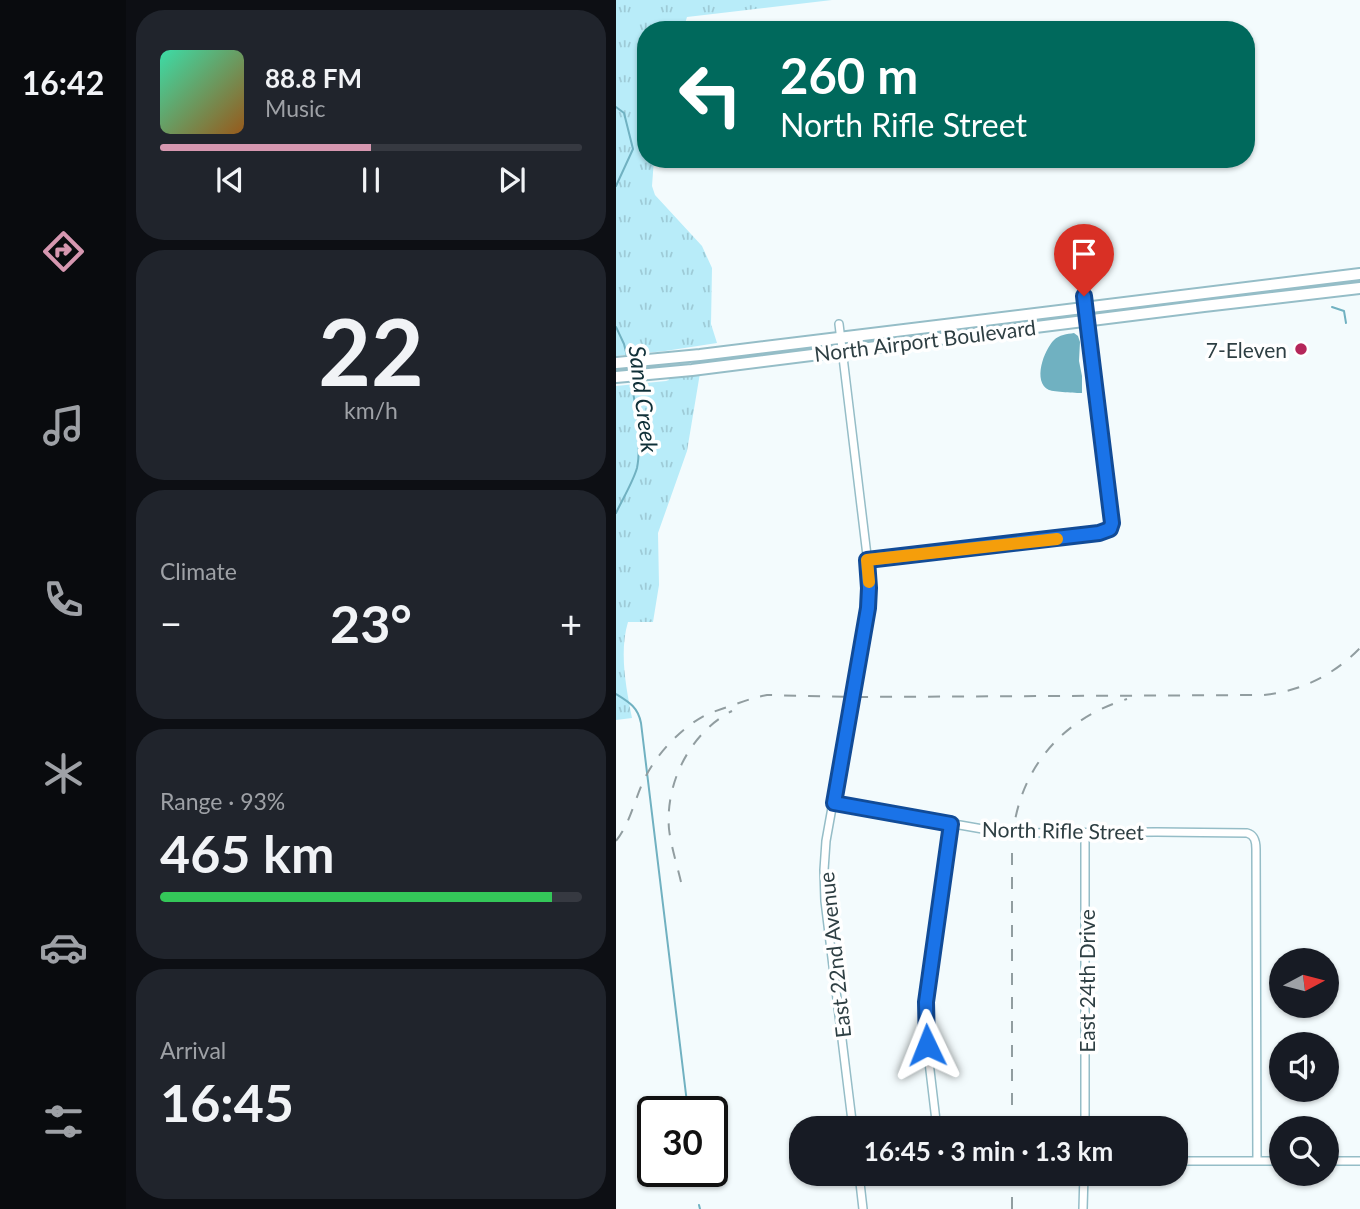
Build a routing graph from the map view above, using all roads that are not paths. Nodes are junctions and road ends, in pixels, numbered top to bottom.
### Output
1 (1360, 274) edge
2 (1360, 288) edge
3 (1084, 302) junction
4 (1087, 320) junction
5 (839, 324) dead end
6 (840, 337) junction
7 (842, 350) junction
8 (616, 363) edge
9 (616, 377) edge
10 (867, 560) junction
11 (834, 803) junction
12 (951, 824) junction
13 (1085, 833) junction
14 (851, 1116) edge
15 (935, 1116) edge
16 (1086, 1116) edge
17 (1188, 1161) edge
18 (1257, 1161) junction
19 (1269, 1161) edge
20 (1339, 1161) edge
21 (1360, 1161) edge
22 (860, 1186) edge
23 (1084, 1186) edge
24 (863, 1209) edge
25 (1083, 1209) edge

1 - 3 main road, North Airport Boulevard
2 - 4 main road, North Airport Boulevard
3 - 4 street
3 - 6 main road, North Airport Boulevard
4 - 7 main road, North Airport Boulevard
4 - 10 street
5 - 6 street, East 22nd Avenue
6 - 7 street, East 22nd Avenue
6 - 8 main road, North Airport Boulevard
7 - 9 main road, North Airport Boulevard
7 - 10 street, East 22nd Avenue
10 - 11 street, East 22nd Avenue
11 - 12 street, North Rifle Street
11 - 14 street, East 22nd Avenue
12 - 13 street, North Rifle Street
12 - 15 street
13 - 16 street, East 24th Drive
13 - 18 street, North Rifle Street
17 - 18 street
18 - 19 street
20 - 21 street
22 - 24 street
23 - 25 street

